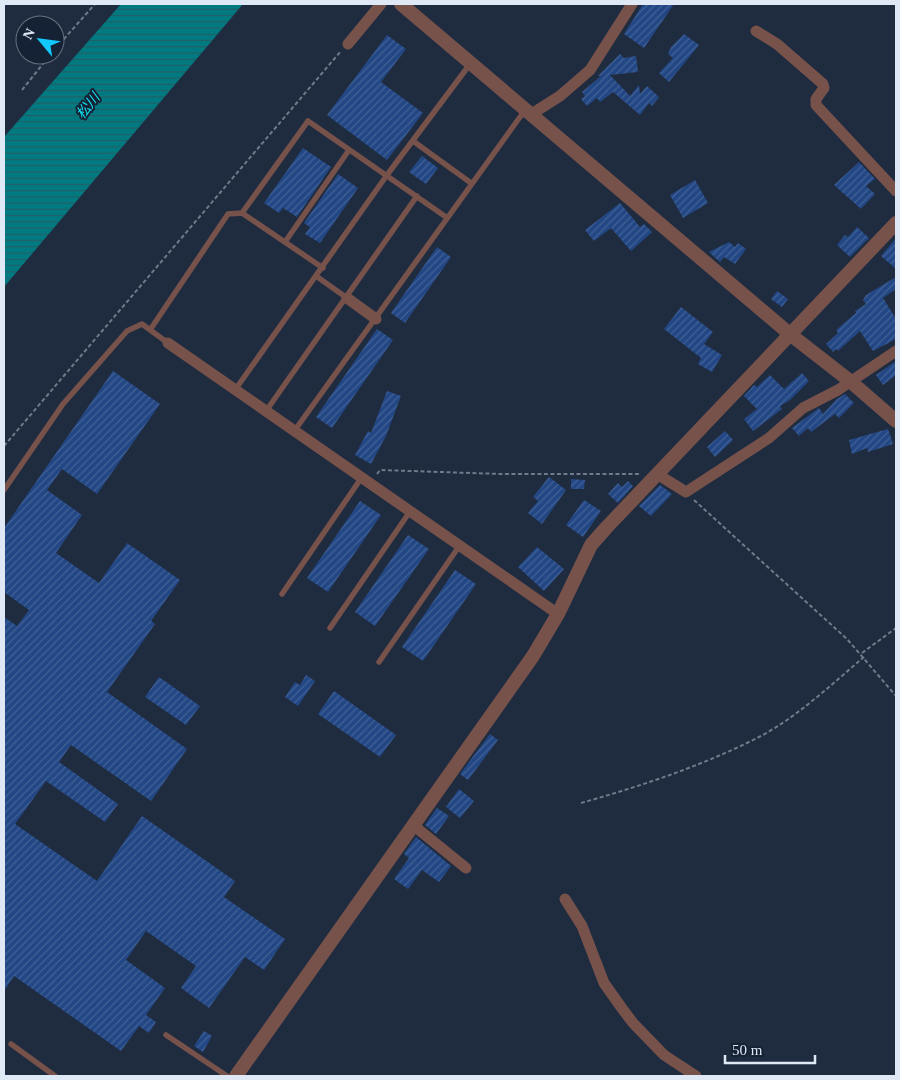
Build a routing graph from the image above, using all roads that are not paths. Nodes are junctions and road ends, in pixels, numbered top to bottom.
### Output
1 (381, 4) edge
2 (401, 4) edge
3 (632, 4) edge
4 (756, 31) dead end
5 (348, 44) road end
6 (470, 64) junction
7 (527, 112) junction
8 (413, 141) junction
9 (349, 150) junction
10 (387, 175) junction
11 (471, 183) junction
12 (896, 191) edge
13 (417, 196) junction
14 (242, 213) junction
15 (446, 217) junction
16 (896, 223) edge
17 (285, 242) junction
18 (322, 268) junction
19 (316, 276) junction
20 (347, 298) junction
21 (376, 319) junction
22 (150, 330) junction
23 (791, 335) junction
24 (168, 343) joint
25 (896, 351) edge
26 (850, 381) junction
27 (235, 390) junction
28 (266, 411) junction
29 (896, 422) edge
30 (295, 430) junction
31 (654, 477) junction
32 (367, 480) junction
33 (4, 490) edge
34 (411, 510) junction
35 (460, 545) junction
36 (282, 594) dead end
37 (558, 614) junction
38 (330, 628) dead end
39 (379, 662) dead end
40 (413, 825) junction
41 (466, 868) dead end
42 (565, 899) dead end
43 (166, 1035) dead end
44 (11, 1044) dead end
45 (55, 1076) edge
46 (227, 1076) edge
47 (236, 1076) edge
48 (696, 1076) edge

1 - 5 street
2 - 6 street
3 - 7 street
4 - 12 street
6 - 7 street
6 - 8 lane
7 - 11 lane
7 - 23 street
8 - 10 lane
8 - 11 lane
9 - 10 lane
9 - 14 lane
9 - 17 lane
10 - 13 lane
10 - 18 lane
11 - 15 lane
13 - 15 lane
13 - 20 lane
14 - 17 lane
14 - 22 lane
15 - 21 lane
16 - 23 street
17 - 18 lane
18 - 19 lane
19 - 20 lane
19 - 27 lane
20 - 21 street
20 - 28 lane
21 - 30 lane
22 - 24 lane
22 - 33 lane
23 - 26 street
23 - 31 street
24 - 27 street
25 - 26 street
26 - 29 street
26 - 31 street
27 - 28 street
28 - 30 street
30 - 32 street
31 - 37 street
32 - 34 street
32 - 36 lane
34 - 35 street
34 - 38 lane
35 - 37 street
35 - 39 lane
37 - 40 street
40 - 41 street
40 - 47 street
42 - 48 street
43 - 46 lane
44 - 45 lane

